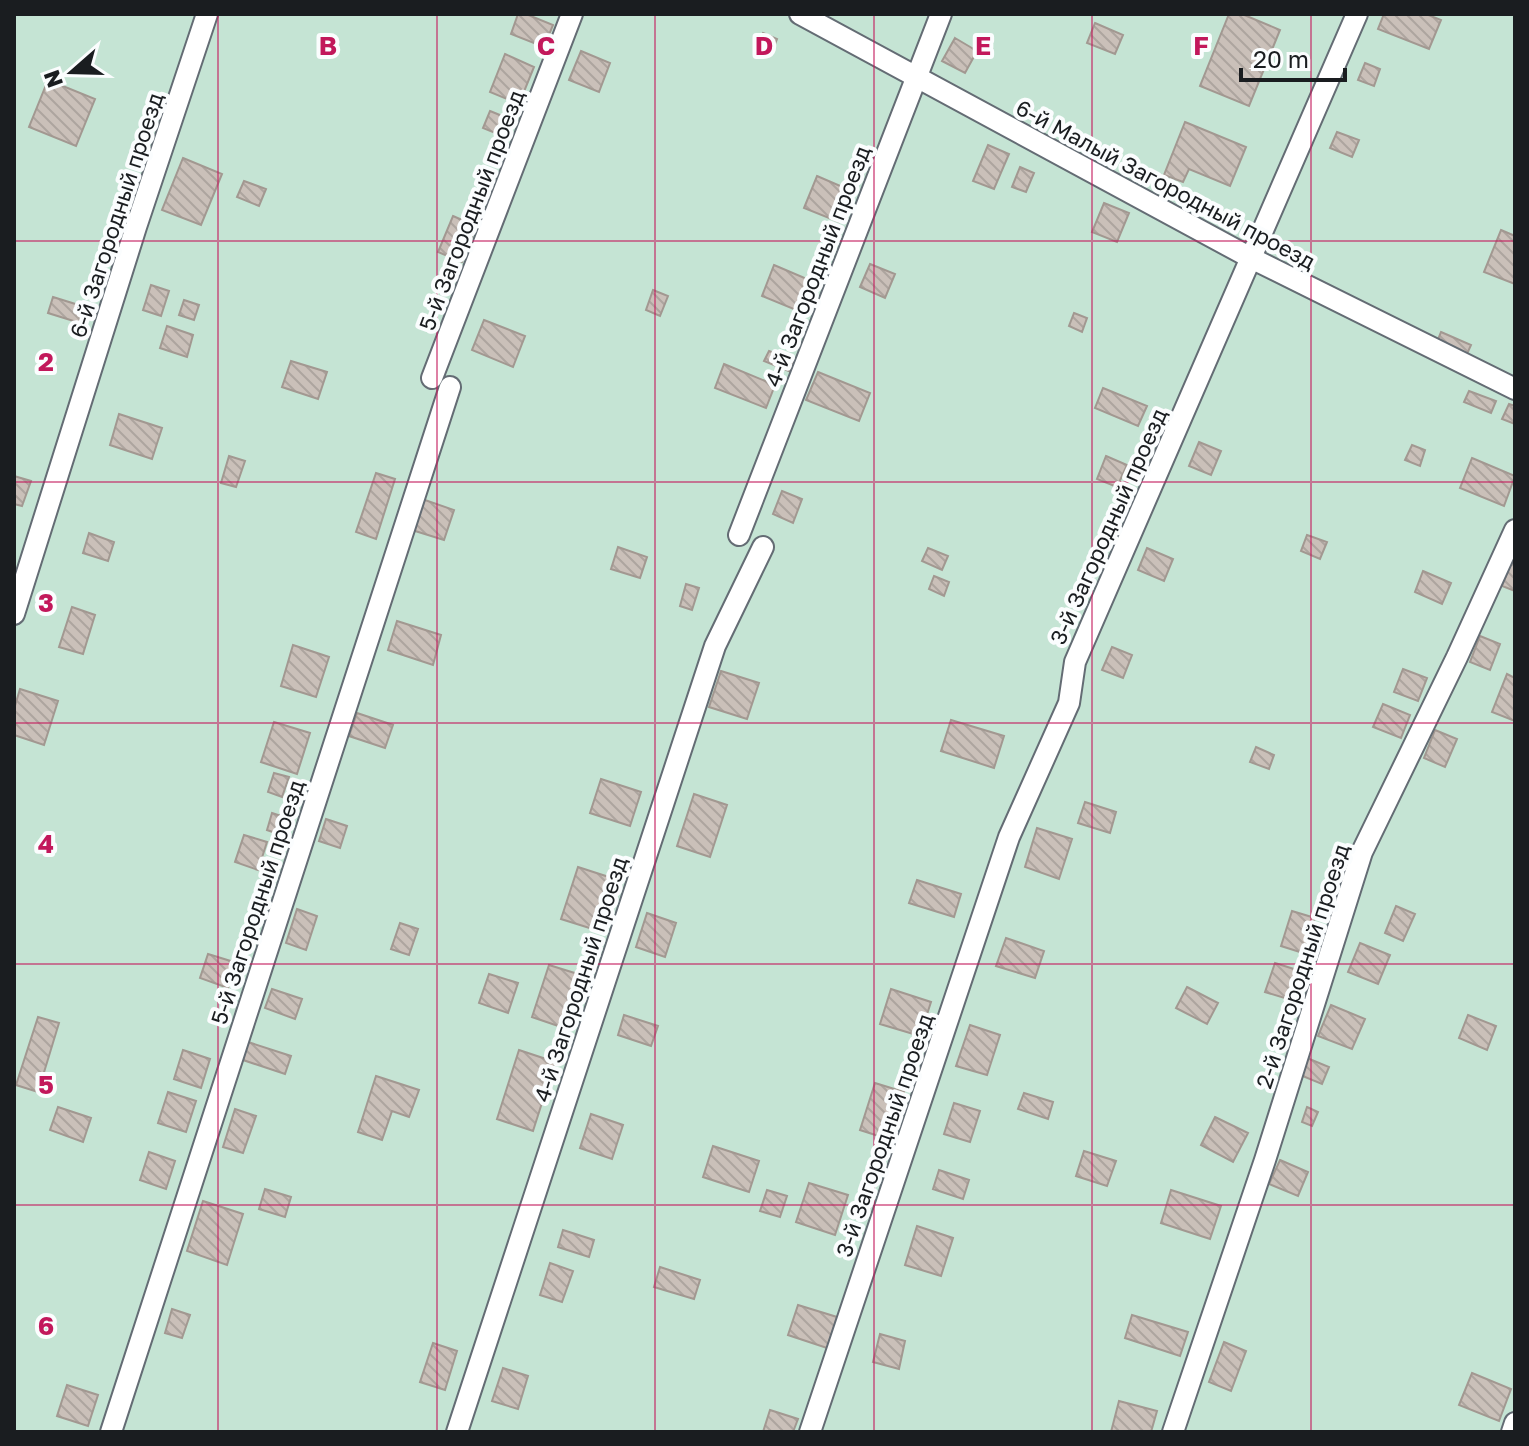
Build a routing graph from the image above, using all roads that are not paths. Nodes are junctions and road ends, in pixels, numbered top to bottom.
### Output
1 (207, 14) edge
2 (572, 14) edge
3 (800, 14) edge
4 (941, 14) edge
5 (1357, 14) edge
6 (915, 79) junction
7 (1251, 258) junction
8 (1515, 389) edge
9 (1515, 530) edge
10 (739, 535) dead end
11 (763, 547) dead end
12 (14, 614) edge
13 (1515, 1423) edge
14 (111, 1432) edge
15 (457, 1432) edge
16 (810, 1432) edge
17 (1173, 1432) edge
18 (1512, 1432) edge

1 - 12 lane, 6-й Загородный проезд
2 - 14 lane, 5-й Загородный проезд
3 - 6 lane, 6-й Малый Загородный проезд
4 - 6 lane, 4-й Загородный проезд
5 - 7 lane, 3-й Загородный проезд
6 - 7 lane, 6-й Малый Загородный проезд
6 - 10 lane, 4-й Загородный проезд
7 - 8 lane, 6-й Малый Загородный проезд
7 - 16 lane, 3-й Загородный проезд
9 - 17 lane, 2-й Загородный проезд
11 - 15 lane, 4-й Загородный проезд
13 - 18 lane

